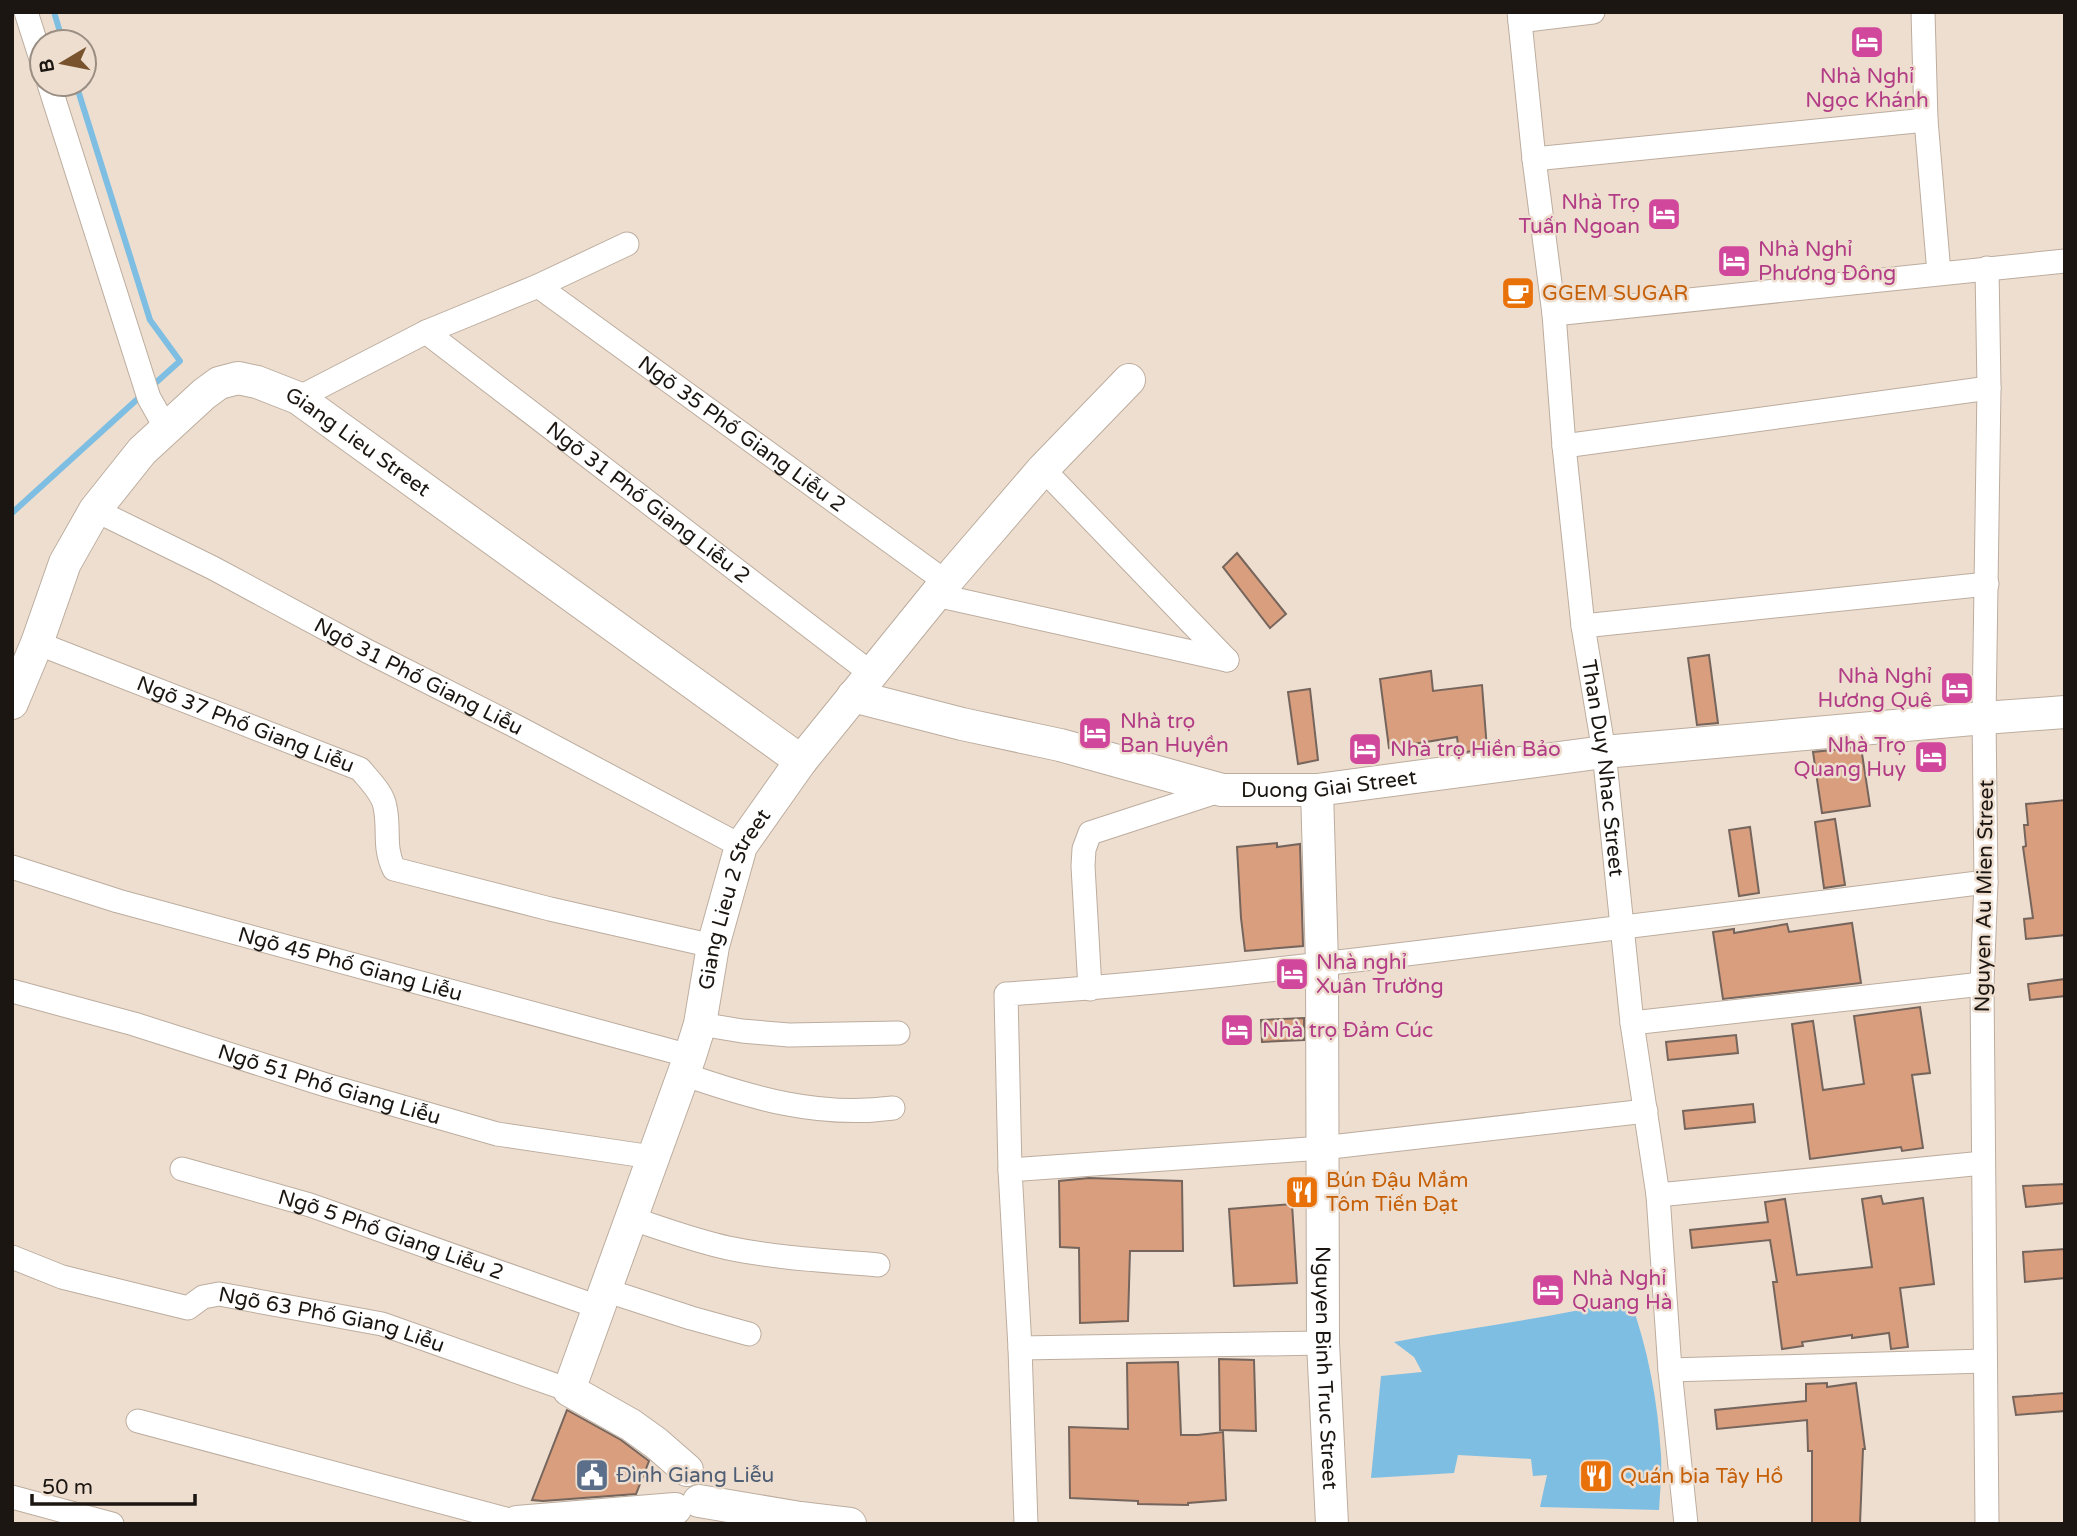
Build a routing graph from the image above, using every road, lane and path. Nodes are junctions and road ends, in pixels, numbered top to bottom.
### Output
1 (1593, 12) edge
2 (1923, 12) edge
3 (1519, 17) edge
4 (53, 98) edge
5 (1926, 120) junction
6 (1534, 159) junction
7 (628, 244) dead end
8 (2065, 261) edge
9 (1987, 268) junction
10 (1939, 273) junction
11 (538, 286) junction
12 (1553, 314) junction
13 (426, 331) junction
14 (1129, 380) dead end
15 (1989, 388) junction
16 (298, 398) junction
17 (167, 430) junction
18 (1563, 446) junction
19 (1043, 470) junction
20 (95, 510) junction
21 (1987, 583) junction
22 (941, 588) junction
23 (1583, 626) junction
24 (37, 643) junction
25 (862, 685) junction
26 (12, 703) edge
27 (2065, 712) edge
28 (1984, 718) junction
29 (1604, 752) junction
30 (801, 761) junction
31 (1222, 790) junction
32 (1317, 790) junction
33 (741, 846) junction
34 (12, 867) edge
35 (1986, 882) junction
36 (1622, 929) junction
37 (713, 946) junction
38 (1322, 964) junction
39 (1982, 984) junction
40 (1090, 989) junction
41 (12, 991) edge
42 (1632, 1023) junction
43 (700, 1024) junction
44 (898, 1033) dead end
45 (686, 1065) junction
46 (893, 1108) dead end
47 (1646, 1111) junction
48 (1322, 1148) junction
49 (652, 1157) junction
50 (1983, 1163) junction
51 (182, 1169) dead end
52 (1010, 1170) junction
53 (1658, 1195) junction
54 (630, 1219) junction
55 (12, 1257) edge
56 (878, 1265) dead end
57 (601, 1298) junction
58 (749, 1334) dead end
59 (1323, 1343) junction
60 (1020, 1348) junction
61 (1984, 1361) junction
62 (1670, 1370) junction
63 (569, 1390) junction
64 (138, 1421) dead end
65 (12, 1497) edge
66 (667, 1511) edge
67 (517, 1523) edge
68 (112, 1524) edge
69 (850, 1524) edge
70 (1026, 1524) edge
71 (1332, 1524) edge
72 (1686, 1524) edge
73 (1987, 1524) edge

1 - 3 street
2 - 5 street
3 - 6 street, Than Duy Nhac Street
4 - 17 street
5 - 6 street
5 - 10 street
6 - 12 street, Than Duy Nhac Street
7 - 11 street
8 - 9 street
9 - 10 street
9 - 15 street, Nguyen Au Mien Street
10 - 12 street
11 - 13 street
11 - 22 street, Ngõ 35 Phố Giang Liễu 2
12 - 18 street, Than Duy Nhac Street
13 - 16 street
13 - 25 street, Ngõ 31 Phố Giang Liễu 2
14 - 19 street, Giang Lieu 2 Street
15 - 18 street
15 - 21 street, Nguyen Au Mien Street
16 - 17 street, Giang Lieu Street
16 - 30 street, Giang Lieu Street
17 - 20 street, Giang Lieu Street
18 - 23 street, Than Duy Nhac Street
19 - 22 street, Giang Lieu 2 Street
19 - 22 street
20 - 24 street, Giang Lieu Street
20 - 33 street, Ngõ 31 Phố Giang Liễu
21 - 23 street
21 - 28 street, Nguyen Au Mien Street
22 - 25 street, Giang Lieu 2 Street
23 - 29 street, Than Duy Nhac Street
24 - 26 street, Giang Lieu Street
24 - 37 street, Ngõ 37 Phố Giang Liễu
25 - 30 street, Giang Lieu 2 Street
25 - 31 street, Duong Giai Street
27 - 28 street, Duong Giai Street
28 - 29 street, Duong Giai Street
28 - 35 street, Nguyen Au Mien Street
29 - 32 street, Duong Giai Street
29 - 36 street, Than Duy Nhac Street
30 - 33 street, Giang Lieu 2 Street
31 - 32 street, Duong Giai Street
31 - 40 street
32 - 38 street, Nguyen Binh Truc Street
33 - 37 street, Giang Lieu 2 Street
34 - 45 street, Ngõ 45 Phố Giang Liễu
35 - 36 street
35 - 39 street, Nguyen Au Mien Street
36 - 38 street
36 - 42 street, Than Duy Nhac Street
37 - 43 street, Giang Lieu 2 Street
38 - 40 street
38 - 48 street, Nguyen Binh Truc Street
39 - 42 street
39 - 50 street, Nguyen Au Mien Street
40 - 52 street
41 - 49 street, Ngõ 51 Phố Giang Liễu
42 - 47 street, Than Duy Nhac Street
43 - 44 street
43 - 45 street, Giang Lieu 2 Street
45 - 46 street, Ngõ 45 Phố Giang Liễu
45 - 49 street, Giang Lieu 2 Street
47 - 48 street
47 - 53 street, Than Duy Nhac Street
48 - 52 street
48 - 59 street, Nguyen Binh Truc Street
49 - 54 street, Giang Lieu 2 Street
50 - 53 street
50 - 61 street, Nguyen Au Mien Street
51 - 57 street, Ngõ 5 Phố Giang Liễu 2
52 - 60 street
53 - 62 street, Than Duy Nhac Street
54 - 56 street
54 - 57 street, Giang Lieu 2 Street
55 - 63 street, Ngõ 63 Phố Giang Liễu
57 - 58 street, Ngõ 5 Phố Giang Liễu 2
57 - 63 street, Giang Lieu 2 Street
59 - 60 street
59 - 71 street, Nguyen Binh Truc Street
60 - 70 street
61 - 62 street
61 - 73 street, Nguyen Au Mien Street
62 - 72 street, Than Duy Nhac Street
63 - 66 street
64 - 67 street
65 - 68 street
66 - 67 street
66 - 69 street

